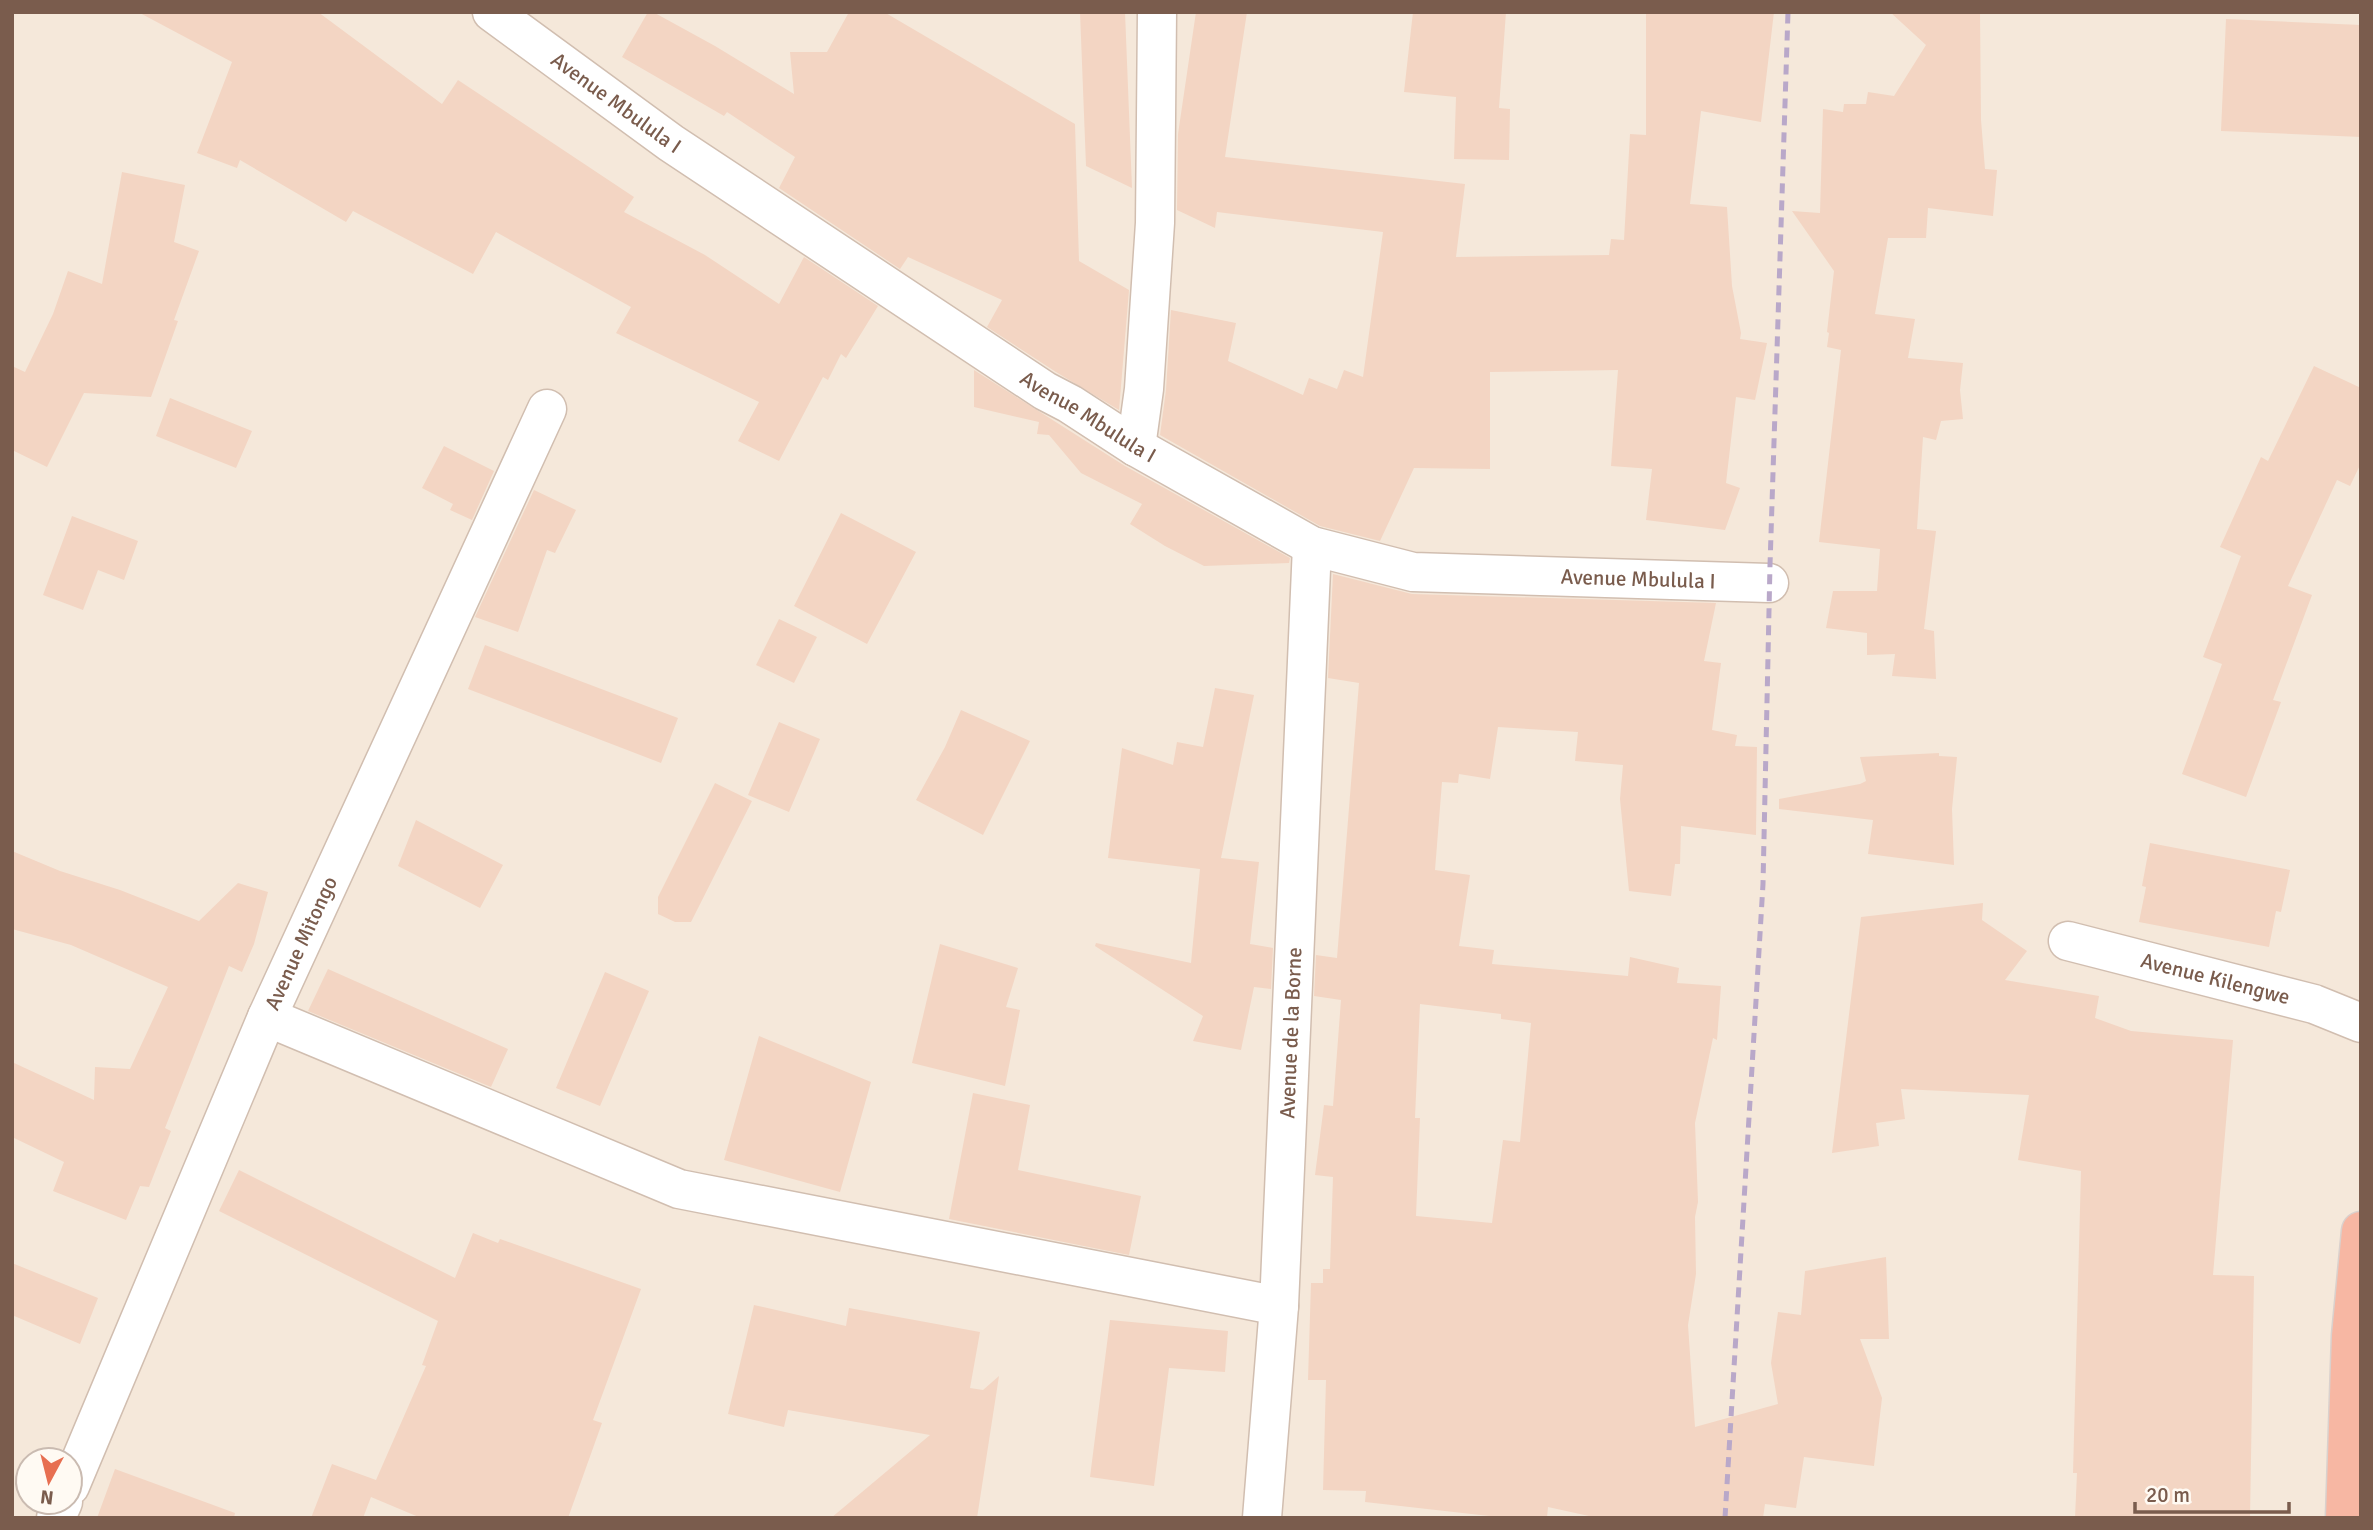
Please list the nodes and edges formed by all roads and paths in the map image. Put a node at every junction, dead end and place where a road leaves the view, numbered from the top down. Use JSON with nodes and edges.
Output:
{"nodes":[{"id":1,"x":492,"y":12,"type":"edge"},
{"id":2,"x":1157,"y":12,"type":"edge"},
{"id":3,"x":547,"y":409,"type":"dead end"},
{"id":4,"x":1136,"y":447,"type":"junction"},
{"id":5,"x":1312,"y":546,"type":"junction"},
{"id":6,"x":1769,"y":583,"type":"dead end"},
{"id":7,"x":2068,"y":941,"type":"dead end"},
{"id":8,"x":267,"y":1017,"type":"junction"},
{"id":9,"x":2361,"y":1023,"type":"edge"},
{"id":10,"x":2361,"y":1231,"type":"edge"},
{"id":11,"x":1279,"y":1306,"type":"junction"},
{"id":12,"x":84,"y":1453,"type":"edge"},
{"id":13,"x":1262,"y":1518,"type":"edge"},
{"id":14,"x":2345,"y":1518,"type":"edge"}],
"edges":[{"from":1,"to":4,"type":"street","name":"Avenue Mbulula I"},
{"from":2,"to":4,"type":"street"},
{"from":3,"to":8,"type":"street","name":"Avenue Mitongo"},
{"from":4,"to":5,"type":"street","name":"Avenue Mbulula I"},
{"from":5,"to":6,"type":"street","name":"Avenue Mbulula I"},
{"from":5,"to":11,"type":"street","name":"Avenue de la Borne"},
{"from":7,"to":9,"type":"street","name":"Avenue Kilengwe"},
{"from":8,"to":11,"type":"street"},
{"from":8,"to":12,"type":"street","name":"Avenue Mitongo"},
{"from":10,"to":14,"type":"highway"},
{"from":11,"to":13,"type":"street","name":"Avenue de la Borne"}]}
